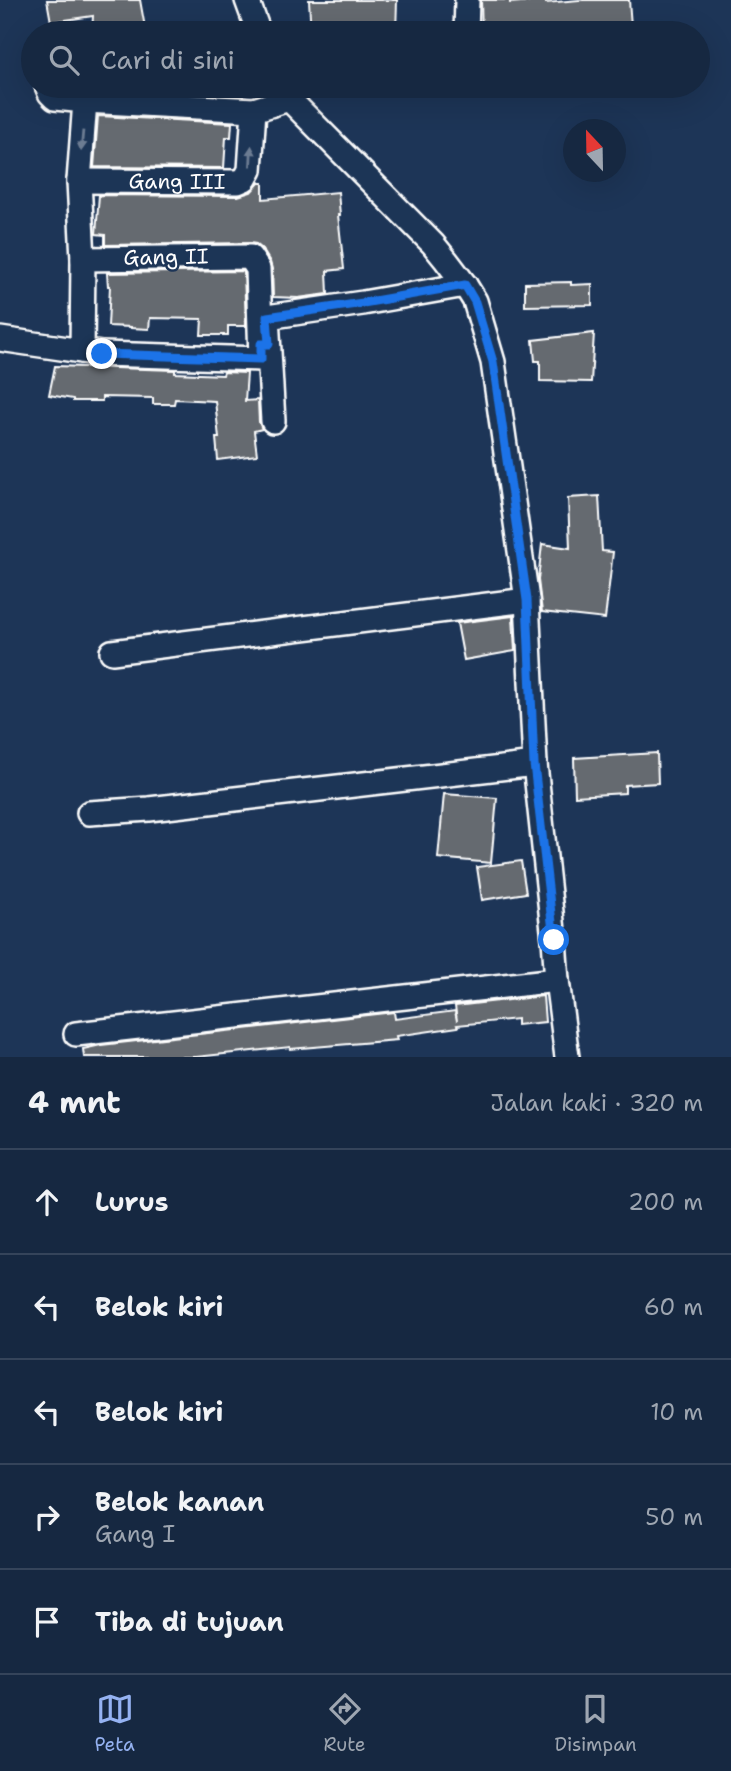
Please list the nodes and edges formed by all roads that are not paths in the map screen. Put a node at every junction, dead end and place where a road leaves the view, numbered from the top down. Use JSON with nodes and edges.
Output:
{"nodes":[{"id":1,"x":247,"y":0,"type":"edge"},
{"id":2,"x":467,"y":0,"type":"edge"},
{"id":3,"x":255,"y":21,"type":"edge"},
{"id":4,"x":466,"y":21,"type":"edge"},
{"id":5,"x":55,"y":98,"type":"edge"},
{"id":6,"x":275,"y":98,"type":"edge"},
{"id":7,"x":291,"y":98,"type":"edge"},
{"id":8,"x":85,"y":101,"type":"junction"},
{"id":9,"x":254,"y":110,"type":"junction"},
{"id":10,"x":79,"y":181,"type":"junction"},
{"id":11,"x":83,"y":258,"type":"junction"},
{"id":12,"x":465,"y":285,"type":"junction"},
{"id":13,"x":0,"y":340,"type":"edge"},
{"id":14,"x":264,"y":349,"type":"junction"},
{"id":15,"x":82,"y":351,"type":"junction"},
{"id":16,"x":273,"y":421,"type":"dead end"},
{"id":17,"x":527,"y":600,"type":"junction"},
{"id":18,"x":112,"y":652,"type":"dead end"},
{"id":19,"x":534,"y":764,"type":"junction"},
{"id":20,"x":89,"y":813,"type":"dead end"},
{"id":21,"x":556,"y":980,"type":"junction"},
{"id":22,"x":76,"y":1034,"type":"dead end"},
{"id":23,"x":567,"y":1057,"type":"edge"}],
"edges":[{"from":1,"to":3,"type":"street"},
{"from":2,"to":4,"type":"street"},
{"from":5,"to":8,"type":"street"},
{"from":6,"to":9,"type":"street"},
{"from":7,"to":12,"type":"street"},
{"from":8,"to":9,"type":"street"},
{"from":8,"to":10,"type":"street","one_way":true},
{"from":10,"to":9,"type":"street","name":"Gang III","one_way":true},
{"from":10,"to":11,"type":"street"},
{"from":11,"to":14,"type":"street","name":"Gang II"},
{"from":11,"to":15,"type":"street"},
{"from":12,"to":14,"type":"street"},
{"from":12,"to":17,"type":"street"},
{"from":13,"to":15,"type":"street"},
{"from":14,"to":15,"type":"street"},
{"from":14,"to":16,"type":"street"},
{"from":17,"to":18,"type":"street"},
{"from":17,"to":19,"type":"street"},
{"from":19,"to":20,"type":"street"},
{"from":19,"to":21,"type":"street"},
{"from":21,"to":22,"type":"street"},
{"from":21,"to":23,"type":"street"}]}
